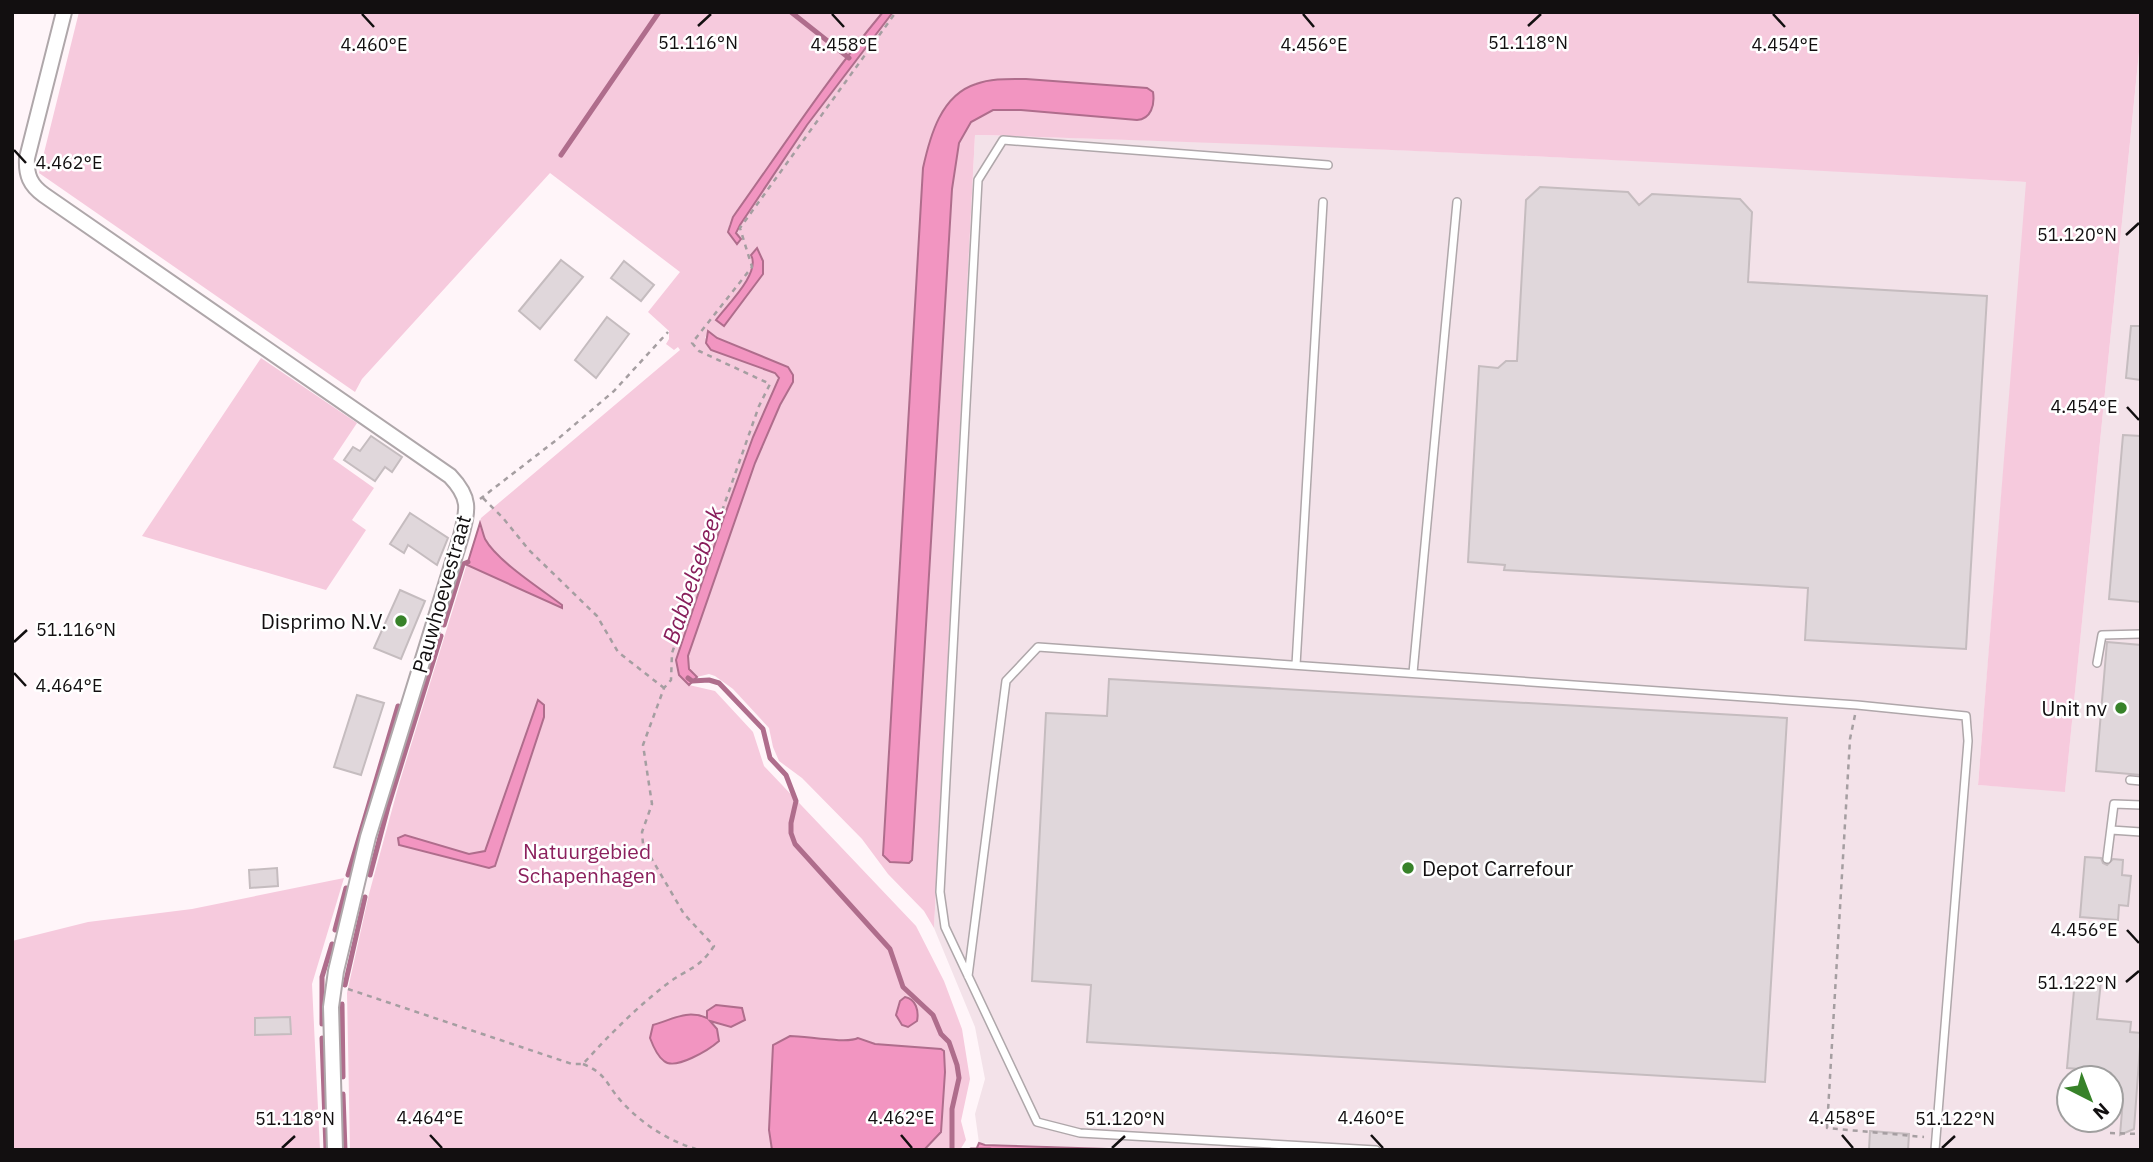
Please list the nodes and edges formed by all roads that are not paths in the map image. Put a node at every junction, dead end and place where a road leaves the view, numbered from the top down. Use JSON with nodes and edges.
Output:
{"nodes":[{"id":1,"x":64,"y":12,"type":"edge"},
{"id":2,"x":1328,"y":164,"type":"dead end"},
{"id":3,"x":19,"y":168,"type":"edge"},
{"id":4,"x":1323,"y":202,"type":"dead end"},
{"id":5,"x":1457,"y":202,"type":"dead end"},
{"id":6,"x":2141,"y":634,"type":"edge"},
{"id":7,"x":2097,"y":663,"type":"dead end"},
{"id":8,"x":1296,"y":665,"type":"junction"},
{"id":9,"x":1413,"y":673,"type":"junction"},
{"id":10,"x":2130,"y":780,"type":"dead end"},
{"id":11,"x":2141,"y":781,"type":"edge"},
{"id":12,"x":2141,"y":805,"type":"edge"},
{"id":13,"x":2111,"y":830,"type":"junction"},
{"id":14,"x":2141,"y":832,"type":"edge"},
{"id":15,"x":2107,"y":859,"type":"dead end"},
{"id":16,"x":968,"y":976,"type":"junction"},
{"id":17,"x":335,"y":1150,"type":"edge"},
{"id":18,"x":1376,"y":1150,"type":"edge"},
{"id":19,"x":1935,"y":1150,"type":"edge"}],
"edges":[{"from":1,"to":3,"type":"street"},
{"from":2,"to":16,"type":"lane"},
{"from":3,"to":17,"type":"street","name":"Pauwhoevestraat"},
{"from":4,"to":8,"type":"lane"},
{"from":5,"to":9,"type":"lane"},
{"from":6,"to":7,"type":"lane"},
{"from":8,"to":9,"type":"lane"},
{"from":8,"to":16,"type":"lane"},
{"from":9,"to":19,"type":"lane"},
{"from":10,"to":11,"type":"lane"},
{"from":12,"to":13,"type":"lane"},
{"from":13,"to":14,"type":"lane"},
{"from":13,"to":15,"type":"lane"},
{"from":16,"to":18,"type":"lane"}]}
